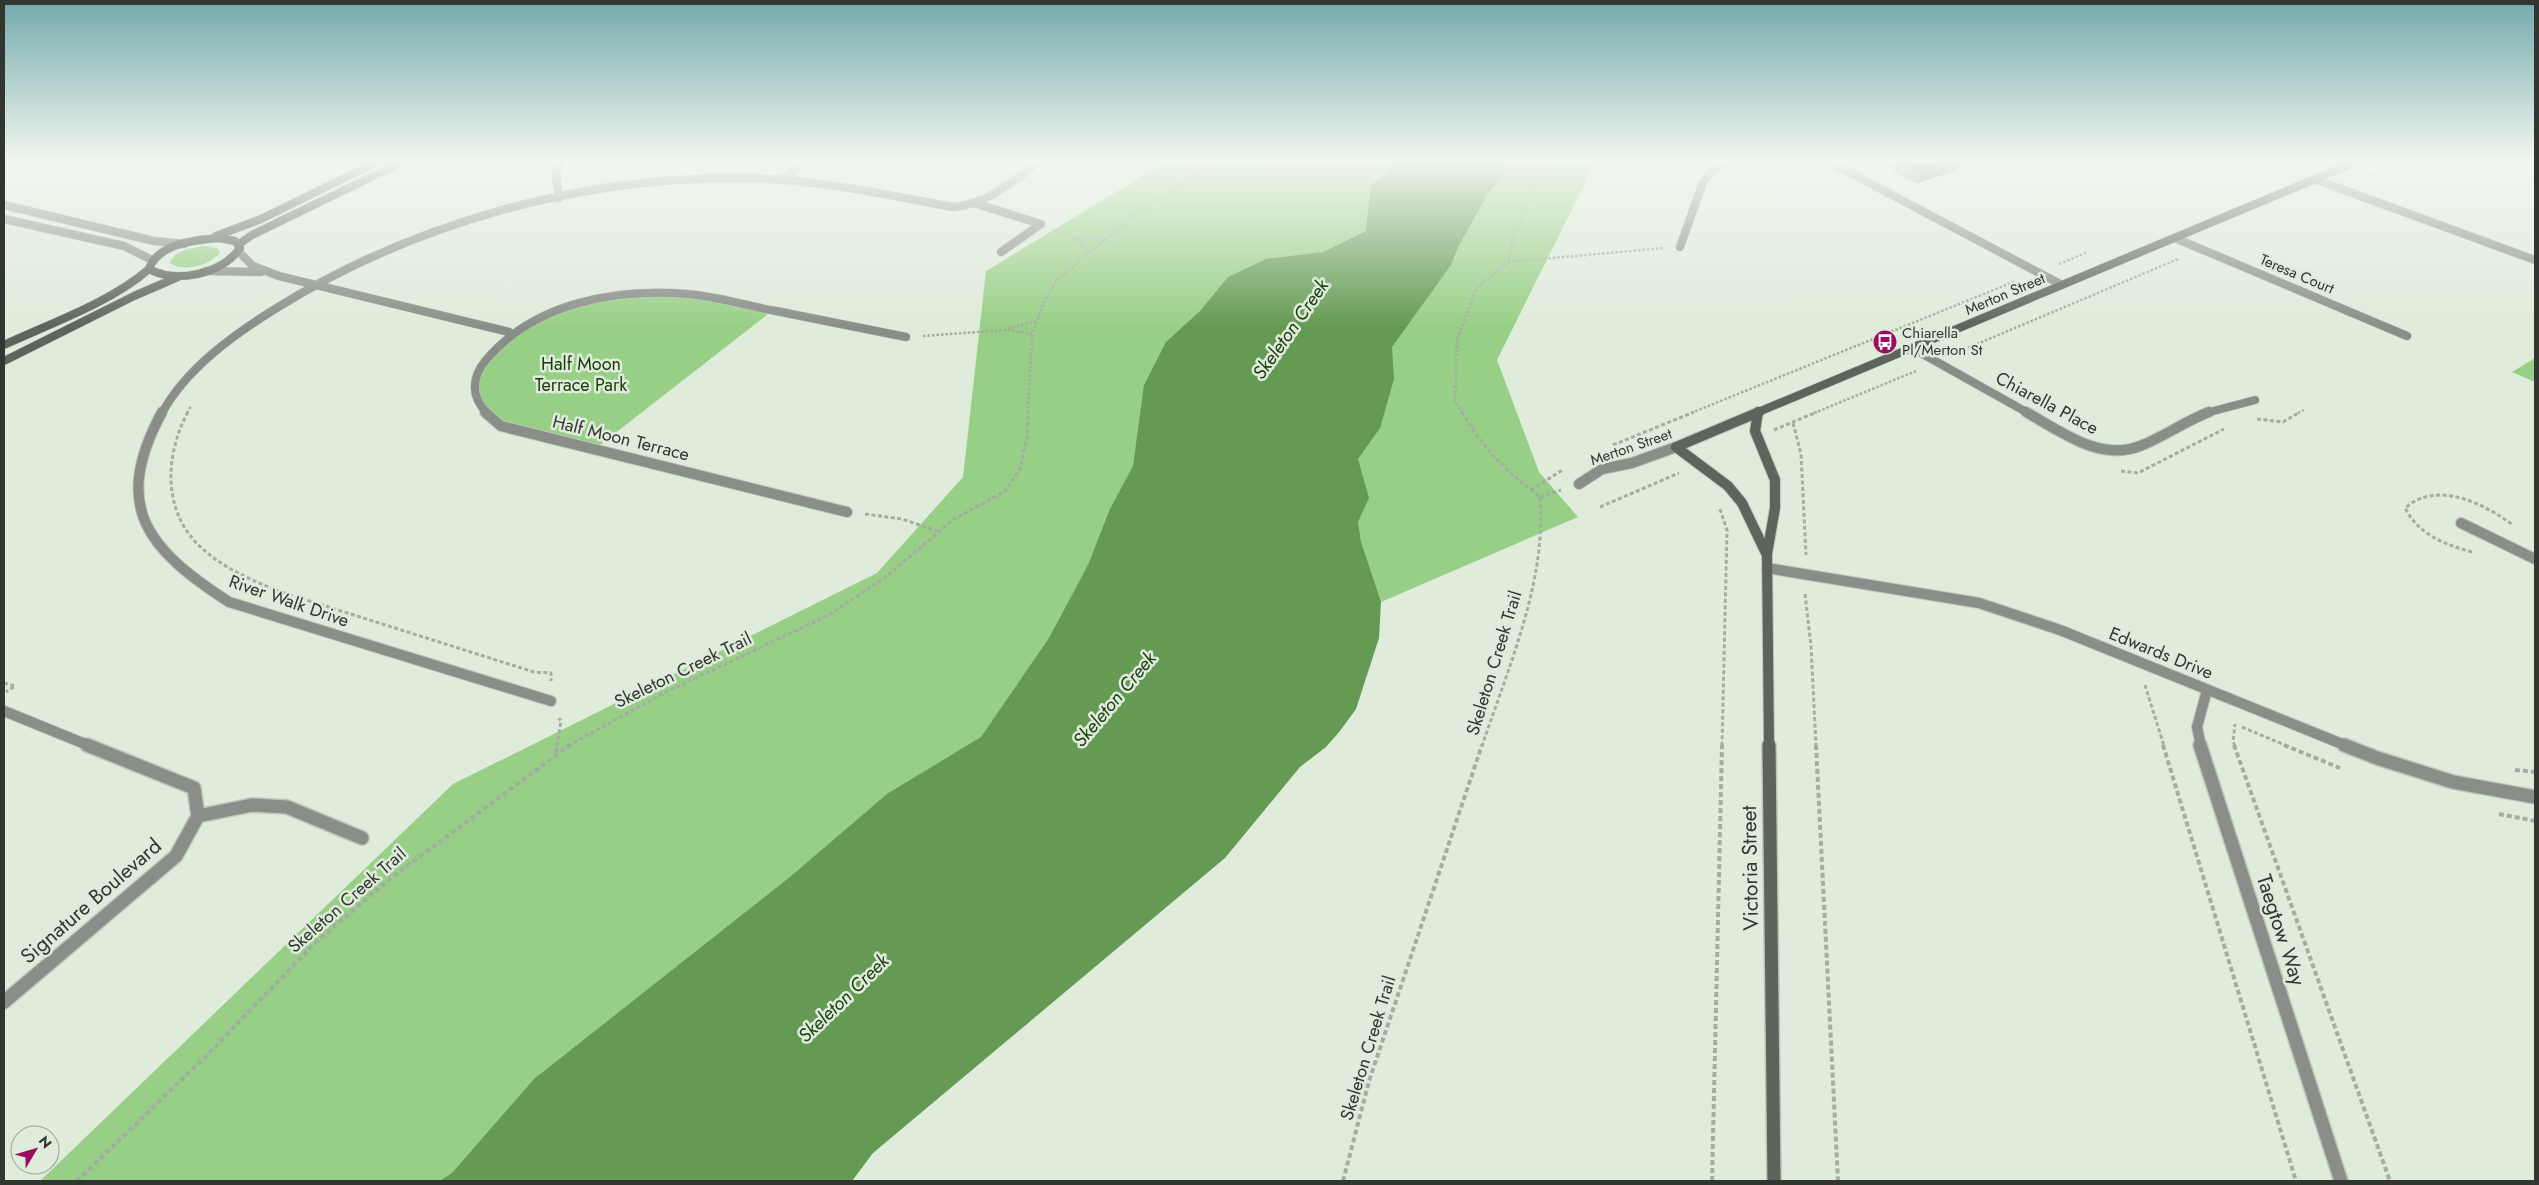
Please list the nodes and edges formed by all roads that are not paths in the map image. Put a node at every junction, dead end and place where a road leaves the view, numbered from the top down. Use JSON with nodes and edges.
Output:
{"nodes":[{"id":1,"x":51,"y":216,"type":"edge"},
{"id":2,"x":266,"y":216,"type":"edge"},
{"id":3,"x":290,"y":216,"type":"edge"},
{"id":4,"x":486,"y":216,"type":"edge"},
{"id":5,"x":1016,"y":216,"type":"edge"},
{"id":6,"x":1691,"y":216,"type":"edge"},
{"id":7,"x":1930,"y":216,"type":"edge"},
{"id":8,"x":2227,"y":216,"type":"edge"},
{"id":9,"x":2414,"y":216,"type":"edge"},
{"id":10,"x":4,"y":219,"type":"edge"},
{"id":11,"x":2175,"y":238,"type":"junction"},
{"id":12,"x":208,"y":239,"type":"junction"},
{"id":13,"x":184,"y":244,"type":"junction"},
{"id":14,"x":1680,"y":247,"type":"road end"},
{"id":15,"x":239,"y":248,"type":"junction"},
{"id":16,"x":1001,"y":252,"type":"dead end"},
{"id":17,"x":152,"y":260,"type":"junction"},
{"id":18,"x":2535,"y":260,"type":"edge"},
{"id":19,"x":150,"y":269,"type":"junction"},
{"id":20,"x":202,"y":272,"type":"junction"},
{"id":21,"x":267,"y":273,"type":"junction"},
{"id":22,"x":181,"y":276,"type":"junction"},
{"id":23,"x":315,"y":285,"type":"junction"},
{"id":24,"x":2062,"y":285,"type":"junction"},
{"id":25,"x":509,"y":332,"type":"junction"},
{"id":26,"x":2407,"y":336,"type":"dead end"},
{"id":27,"x":906,"y":337,"type":"road end"},
{"id":28,"x":4,"y":345,"type":"edge"},
{"id":29,"x":1912,"y":348,"type":"junction"},
{"id":30,"x":4,"y":361,"type":"edge"},
{"id":31,"x":2255,"y":400,"type":"dead end"},
{"id":32,"x":1758,"y":412,"type":"junction"},
{"id":33,"x":1676,"y":447,"type":"junction"},
{"id":34,"x":1579,"y":484,"type":"dead end"},
{"id":35,"x":847,"y":512,"type":"road end"},
{"id":36,"x":2461,"y":523,"type":"dead end"},
{"id":37,"x":1767,"y":554,"type":"junction"},
{"id":38,"x":2535,"y":559,"type":"edge"},
{"id":39,"x":1767,"y":568,"type":"junction"},
{"id":40,"x":2207,"y":690,"type":"junction"},
{"id":41,"x":551,"y":701,"type":"road end"},
{"id":42,"x":4,"y":711,"type":"edge"},
{"id":43,"x":2535,"y":797,"type":"edge"},
{"id":44,"x":198,"y":816,"type":"junction"},
{"id":45,"x":362,"y":838,"type":"dead end"},
{"id":46,"x":4,"y":1002,"type":"edge"},
{"id":47,"x":1774,"y":1181,"type":"edge"},
{"id":48,"x":2341,"y":1181,"type":"edge"}],
"edges":[{"from":1,"to":13,"type":"street"},
{"from":2,"to":12,"type":"street"},
{"from":3,"to":15,"type":"street"},
{"from":4,"to":23,"type":"street","name":"River Walk Drive"},
{"from":5,"to":16,"type":"street"},
{"from":6,"to":14,"type":"street"},
{"from":7,"to":24,"type":"street"},
{"from":8,"to":11,"type":"street","name":"Merton Street"},
{"from":9,"to":18,"type":"street"},
{"from":10,"to":17,"type":"street"},
{"from":11,"to":24,"type":"street","name":"Merton Street"},
{"from":11,"to":26,"type":"street","name":"Teresa Court"},
{"from":12,"to":13,"type":"street"},
{"from":12,"to":15,"type":"street"},
{"from":13,"to":17,"type":"street"},
{"from":15,"to":20,"type":"street"},
{"from":15,"to":21,"type":"street"},
{"from":17,"to":19,"type":"street"},
{"from":19,"to":22,"type":"street"},
{"from":19,"to":28,"type":"street"},
{"from":20,"to":21,"type":"street"},
{"from":20,"to":22,"type":"street"},
{"from":21,"to":23,"type":"street"},
{"from":22,"to":30,"type":"street"},
{"from":23,"to":25,"type":"street"},
{"from":23,"to":41,"type":"street","name":"River Walk Drive"},
{"from":24,"to":29,"type":"street","name":"Merton Street"},
{"from":25,"to":27,"type":"street","name":"Half Moon Terrace"},
{"from":25,"to":35,"type":"street","name":"Half Moon Terrace"},
{"from":29,"to":31,"type":"street","name":"Chiarella Place"},
{"from":29,"to":32,"type":"street","name":"Merton Street"},
{"from":32,"to":33,"type":"street","name":"Merton Street"},
{"from":32,"to":37,"type":"street","name":"Victoria Street"},
{"from":33,"to":34,"type":"street","name":"Merton Street"},
{"from":33,"to":37,"type":"street","name":"Victoria Street"},
{"from":36,"to":38,"type":"street"},
{"from":37,"to":39,"type":"street","name":"Victoria Street"},
{"from":39,"to":40,"type":"street","name":"Edwards Drive"},
{"from":39,"to":47,"type":"street","name":"Victoria Street"},
{"from":40,"to":43,"type":"street","name":"Edwards Drive"},
{"from":40,"to":48,"type":"street","name":"Taegtow Way"},
{"from":42,"to":44,"type":"street"},
{"from":44,"to":45,"type":"street"},
{"from":44,"to":46,"type":"street","name":"Signature Boulevard"}]}
